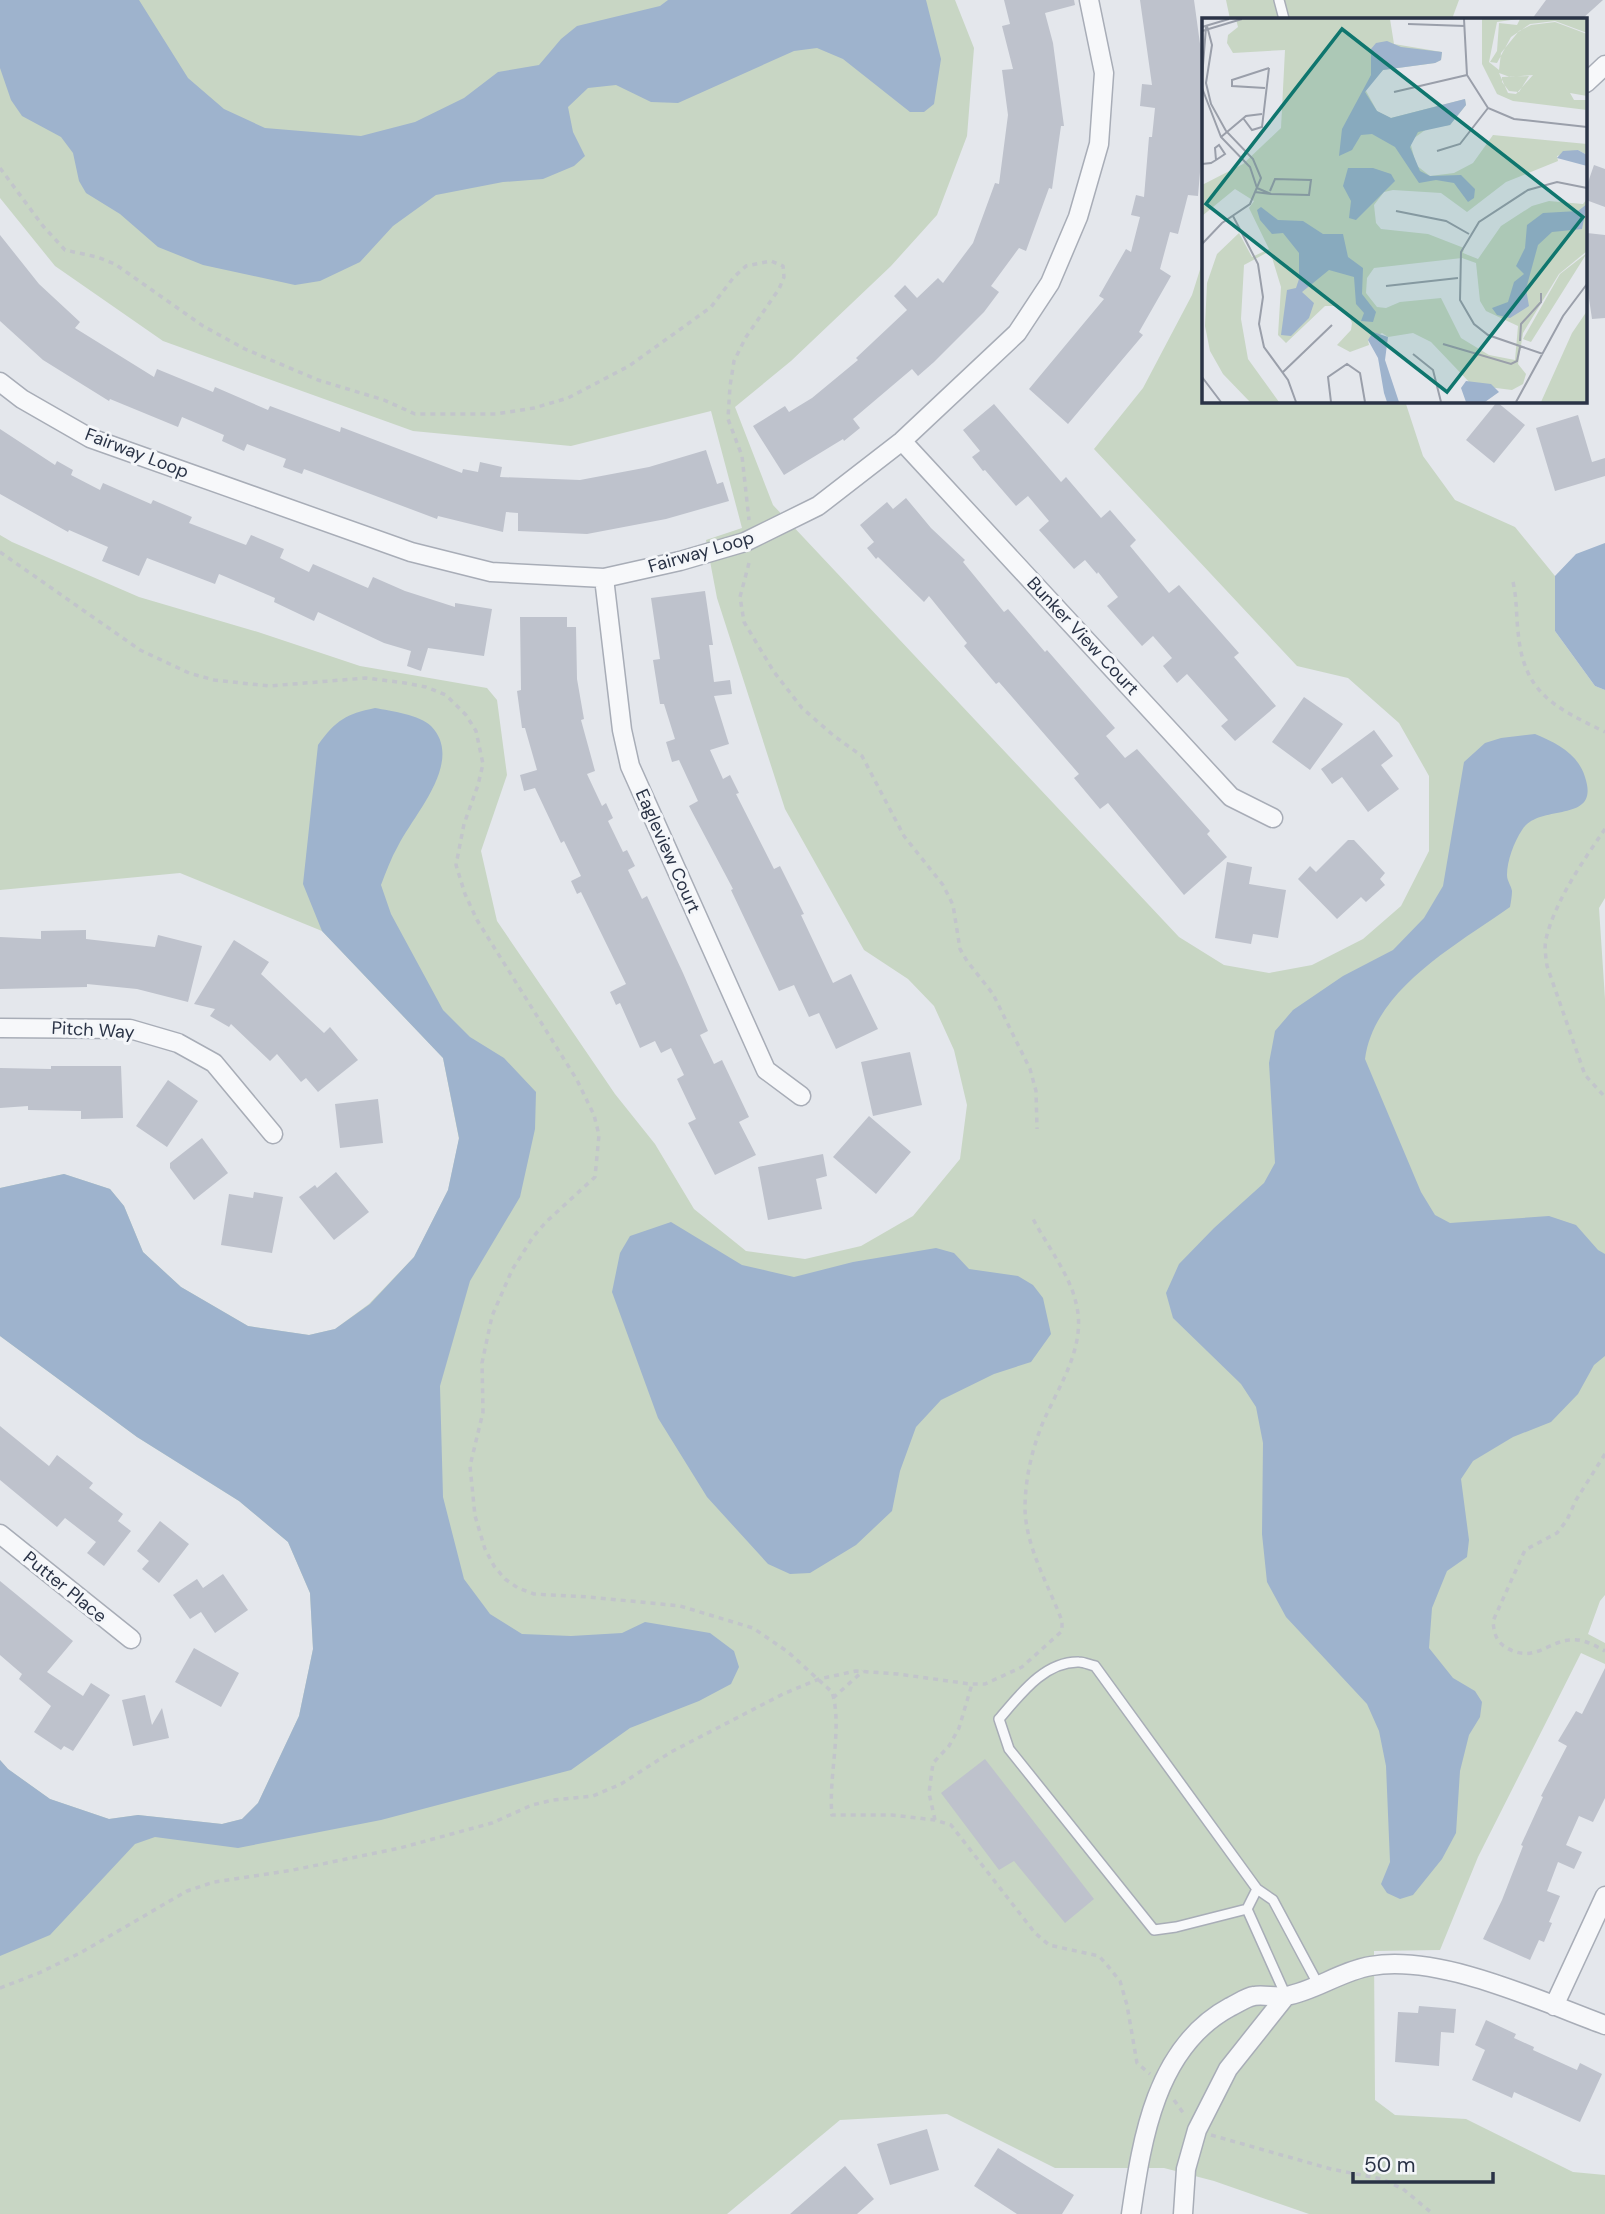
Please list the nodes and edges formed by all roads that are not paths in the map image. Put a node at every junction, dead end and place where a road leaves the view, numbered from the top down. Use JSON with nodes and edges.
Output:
{"nodes":[{"id":1,"x":1089,"y":0,"type":"edge"},
{"id":2,"x":1279,"y":0,"type":"edge"},
{"id":3,"x":1284,"y":18,"type":"edge"},
{"id":4,"x":1605,"y":65,"type":"edge"},
{"id":5,"x":1588,"y":81,"type":"edge"},
{"id":6,"x":0,"y":382,"type":"edge"},
{"id":7,"x":902,"y":441,"type":"junction"},
{"id":8,"x":604,"y":578,"type":"junction"},
{"id":9,"x":1273,"y":818,"type":"dead end"},
{"id":10,"x":0,"y":1028,"type":"edge"},
{"id":11,"x":801,"y":1096,"type":"dead end"},
{"id":12,"x":273,"y":1134,"type":"dead end"},
{"id":13,"x":0,"y":1534,"type":"edge"},
{"id":14,"x":131,"y":1639,"type":"dead end"},
{"id":15,"x":1257,"y":1889,"type":"junction"},
{"id":16,"x":1605,"y":1896,"type":"edge"},
{"id":17,"x":1247,"y":1909,"type":"junction"},
{"id":18,"x":1318,"y":1984,"type":"junction"},
{"id":19,"x":1286,"y":1996,"type":"junction"},
{"id":20,"x":1555,"y":2006,"type":"junction"},
{"id":21,"x":1605,"y":2025,"type":"edge"},
{"id":22,"x":1131,"y":2214,"type":"edge"},
{"id":23,"x":1183,"y":2214,"type":"edge"}],
"edges":[{"from":1,"to":7,"type":"street","name":"Fairway Loop"},
{"from":2,"to":3,"type":"lane"},
{"from":4,"to":5,"type":"street"},
{"from":6,"to":8,"type":"street","name":"Fairway Loop"},
{"from":7,"to":8,"type":"street","name":"Fairway Loop"},
{"from":7,"to":9,"type":"street","name":"Bunker View Court"},
{"from":8,"to":11,"type":"street","name":"Eagleview Court"},
{"from":10,"to":12,"type":"street","name":"Pitch Way"},
{"from":13,"to":14,"type":"street","name":"Putter Place"},
{"from":15,"to":17,"type":"lane"},
{"from":15,"to":17,"type":"lane"},
{"from":15,"to":18,"type":"lane"},
{"from":16,"to":20,"type":"street"},
{"from":17,"to":19,"type":"lane"},
{"from":18,"to":19,"type":"street"},
{"from":18,"to":20,"type":"street"},
{"from":19,"to":22,"type":"street"},
{"from":19,"to":23,"type":"street"},
{"from":20,"to":21,"type":"street"}]}
